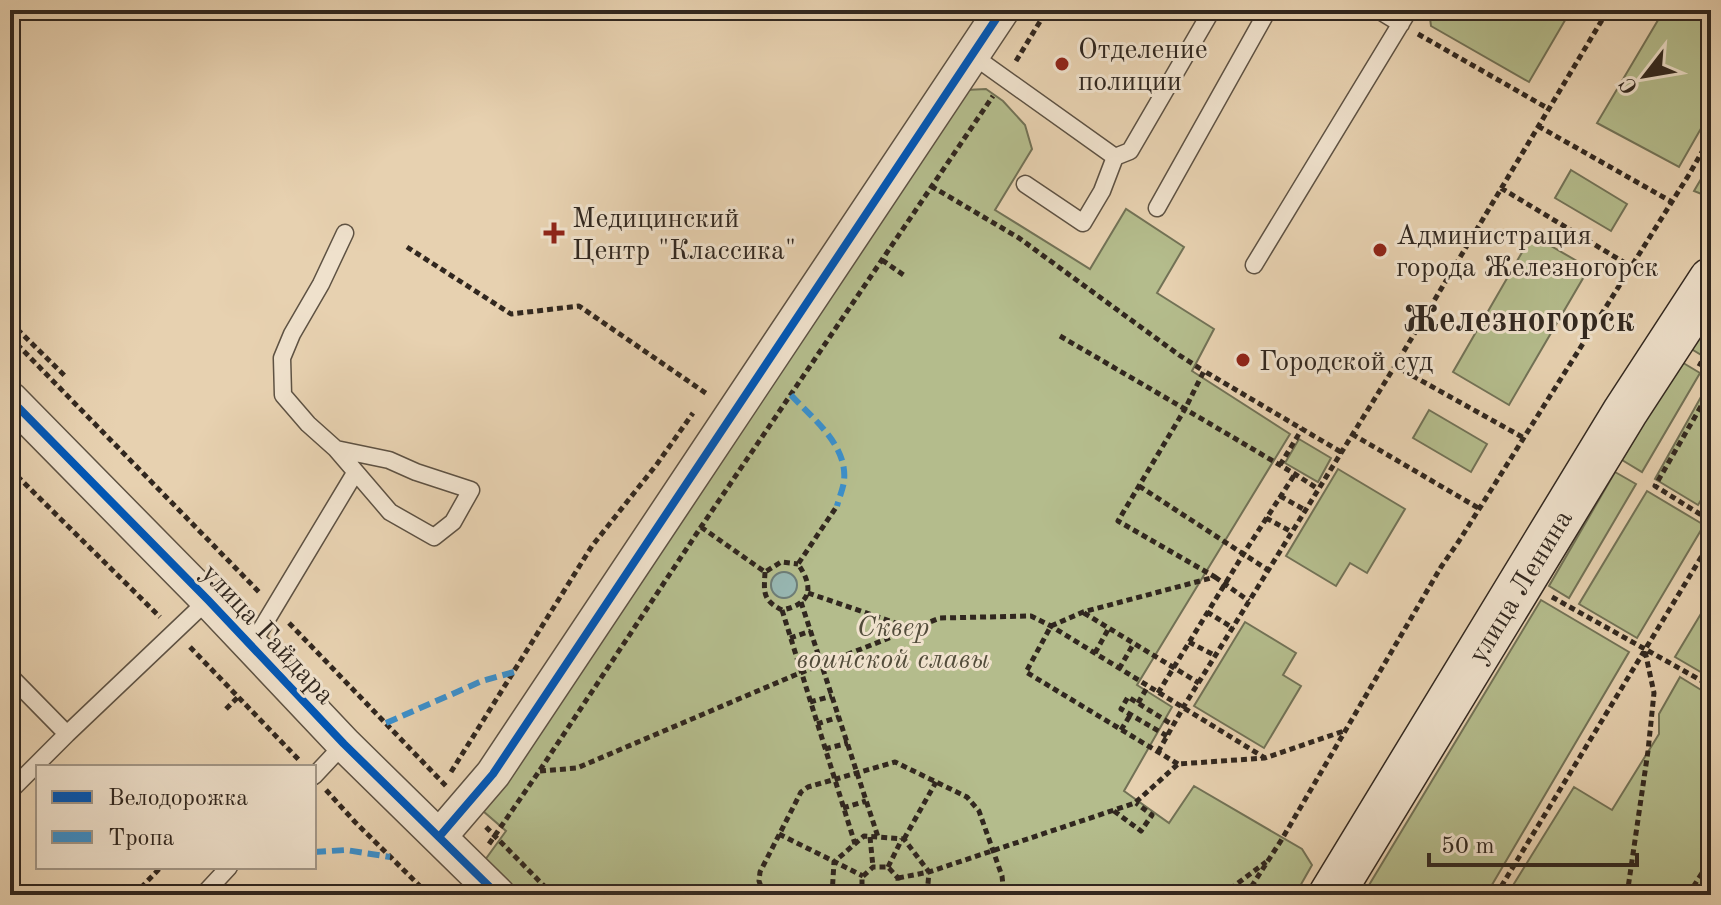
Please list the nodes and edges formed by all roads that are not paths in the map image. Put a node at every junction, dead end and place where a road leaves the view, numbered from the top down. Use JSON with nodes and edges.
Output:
{"nodes":[{"id":1,"x":1002,"y":10,"type":"edge"},
{"id":2,"x":1212,"y":10,"type":"edge"},
{"id":3,"x":1268,"y":10,"type":"edge"},
{"id":4,"x":1378,"y":10,"type":"edge"},
{"id":5,"x":1405,"y":17,"type":"edge"},
{"id":6,"x":972,"y":55,"type":"junction"},
{"id":7,"x":1115,"y":157,"type":"junction"},
{"id":8,"x":1025,"y":184,"type":"dead end"},
{"id":9,"x":1157,"y":208,"type":"dead end"},
{"id":10,"x":345,"y":233,"type":"dead end"},
{"id":11,"x":1254,"y":265,"type":"dead end"},
{"id":12,"x":1711,"y":280,"type":"edge"},
{"id":13,"x":10,"y":399,"type":"edge"},
{"id":14,"x":336,"y":449,"type":"junction"},
{"id":15,"x":355,"y":473,"type":"junction"},
{"id":16,"x":208,"y":600,"type":"junction"},
{"id":17,"x":251,"y":646,"type":"junction"},
{"id":18,"x":10,"y":676,"type":"edge"},
{"id":19,"x":67,"y":734,"type":"junction"},
{"id":20,"x":344,"y":744,"type":"junction"},
{"id":21,"x":316,"y":774,"type":"edge"},
{"id":22,"x":10,"y":791,"type":"edge"},
{"id":23,"x":439,"y":837,"type":"junction"},
{"id":24,"x":227,"y":869,"type":"edge"},
{"id":25,"x":203,"y":895,"type":"edge"},
{"id":26,"x":498,"y":895,"type":"edge"},
{"id":27,"x":1331,"y":895,"type":"edge"}],
"edges":[{"from":1,"to":6,"type":"street"},
{"from":2,"to":7,"type":"lane"},
{"from":3,"to":9,"type":"lane"},
{"from":4,"to":5,"type":"lane"},
{"from":5,"to":11,"type":"lane"},
{"from":6,"to":7,"type":"lane"},
{"from":6,"to":23,"type":"street"},
{"from":7,"to":8,"type":"lane"},
{"from":10,"to":14,"type":"lane"},
{"from":12,"to":27,"type":"main road","name":"улица Ленина"},
{"from":13,"to":16,"type":"street","name":"улица Гайдара"},
{"from":14,"to":15,"type":"lane"},
{"from":14,"to":15,"type":"lane"},
{"from":15,"to":17,"type":"lane"},
{"from":16,"to":17,"type":"street","name":"улица Гайдара"},
{"from":16,"to":19,"type":"lane"},
{"from":17,"to":20,"type":"street","name":"улица Гайдара"},
{"from":18,"to":19,"type":"lane"},
{"from":19,"to":22,"type":"lane"},
{"from":20,"to":21,"type":"lane"},
{"from":20,"to":23,"type":"street","name":"улица Гайдара"},
{"from":23,"to":26,"type":"street","name":"улица Гайдара"},
{"from":24,"to":25,"type":"lane"}]}
